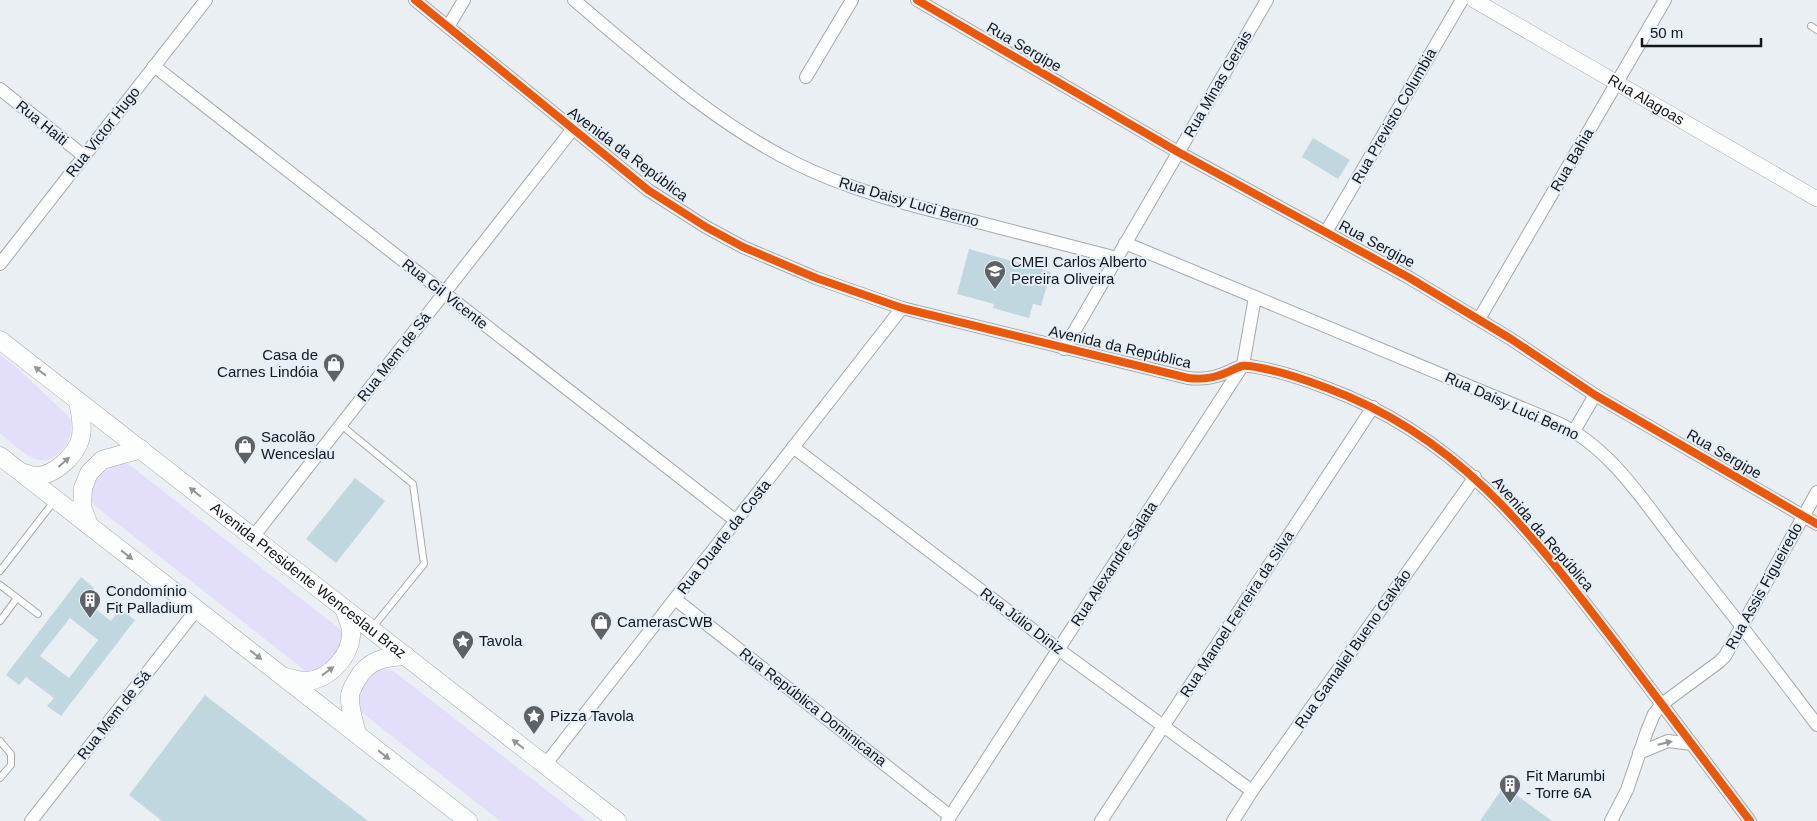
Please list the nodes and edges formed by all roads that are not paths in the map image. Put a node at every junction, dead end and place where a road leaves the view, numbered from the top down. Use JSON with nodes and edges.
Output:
{"nodes":[{"id":1,"x":206,"y":0,"type":"edge"},
{"id":2,"x":415,"y":0,"type":"edge"},
{"id":3,"x":464,"y":0,"type":"edge"},
{"id":4,"x":574,"y":0,"type":"edge"},
{"id":5,"x":852,"y":0,"type":"edge"},
{"id":6,"x":917,"y":0,"type":"edge"},
{"id":7,"x":1267,"y":0,"type":"edge"},
{"id":8,"x":1462,"y":0,"type":"edge"},
{"id":9,"x":1474,"y":0,"type":"edge"},
{"id":10,"x":1665,"y":0,"type":"edge"},
{"id":11,"x":448,"y":27,"type":"junction"},
{"id":12,"x":154,"y":66,"type":"junction"},
{"id":13,"x":806,"y":77,"type":"dead end"},
{"id":14,"x":1617,"y":83,"type":"junction"},
{"id":15,"x":0,"y":89,"type":"edge"},
{"id":16,"x":572,"y":130,"type":"junction"},
{"id":17,"x":1178,"y":152,"type":"junction"},
{"id":18,"x":84,"y":156,"type":"junction"},
{"id":19,"x":1817,"y":199,"type":"edge"},
{"id":20,"x":1326,"y":232,"type":"junction"},
{"id":21,"x":1125,"y":244,"type":"junction"},
{"id":22,"x":1117,"y":258,"type":"junction"},
{"id":23,"x":0,"y":264,"type":"edge"},
{"id":24,"x":444,"y":293,"type":"junction"},
{"id":25,"x":1255,"y":297,"type":"junction"},
{"id":26,"x":902,"y":308,"type":"junction"},
{"id":27,"x":1479,"y":319,"type":"junction"},
{"id":28,"x":0,"y":340,"type":"edge"},
{"id":29,"x":1064,"y":349,"type":"junction"},
{"id":30,"x":1243,"y":365,"type":"junction"},
{"id":31,"x":1595,"y":395,"type":"junction"},
{"id":32,"x":78,"y":401,"type":"junction"},
{"id":33,"x":1373,"y":407,"type":"junction"},
{"id":34,"x":341,"y":425,"type":"junction"},
{"id":35,"x":1574,"y":431,"type":"junction"},
{"id":36,"x":793,"y":448,"type":"junction"},
{"id":37,"x":140,"y":449,"type":"junction"},
{"id":38,"x":0,"y":456,"type":"edge"},
{"id":39,"x":20,"y":472,"type":"junction"},
{"id":40,"x":1474,"y":477,"type":"junction"},
{"id":41,"x":1817,"y":492,"type":"edge"},
{"id":42,"x":56,"y":499,"type":"junction"},
{"id":43,"x":1803,"y":516,"type":"junction"},
{"id":44,"x":736,"y":521,"type":"junction"},
{"id":45,"x":1817,"y":524,"type":"edge"},
{"id":46,"x":89,"y":525,"type":"junction"},
{"id":47,"x":253,"y":537,"type":"junction"},
{"id":48,"x":0,"y":571,"type":"edge"},
{"id":49,"x":0,"y":585,"type":"edge"},
{"id":50,"x":17,"y":598,"type":"junction"},
{"id":51,"x":675,"y":598,"type":"junction"},
{"id":52,"x":344,"y":608,"type":"junction"},
{"id":53,"x":196,"y":609,"type":"junction"},
{"id":54,"x":38,"y":614,"type":"dead end"},
{"id":55,"x":0,"y":621,"type":"edge"},
{"id":56,"x":1742,"y":626,"type":"junction"},
{"id":57,"x":371,"y":629,"type":"junction"},
{"id":58,"x":1058,"y":649,"type":"junction"},
{"id":59,"x":406,"y":656,"type":"junction"},
{"id":60,"x":282,"y":676,"type":"junction"},
{"id":61,"x":1662,"y":704,"type":"junction"},
{"id":62,"x":1817,"y":725,"type":"edge"},
{"id":63,"x":1163,"y":726,"type":"junction"},
{"id":64,"x":357,"y":734,"type":"junction"},
{"id":65,"x":0,"y":742,"type":"edge"},
{"id":66,"x":1692,"y":744,"type":"junction"},
{"id":67,"x":1639,"y":753,"type":"junction"},
{"id":68,"x":546,"y":765,"type":"junction"},
{"id":69,"x":0,"y":778,"type":"edge"},
{"id":70,"x":1252,"y":791,"type":"junction"},
{"id":71,"x":584,"y":795,"type":"junction"},
{"id":72,"x":948,"y":819,"type":"edge"},
{"id":73,"x":31,"y":821,"type":"edge"},
{"id":74,"x":468,"y":821,"type":"edge"},
{"id":75,"x":604,"y":821,"type":"edge"},
{"id":76,"x":617,"y":821,"type":"edge"},
{"id":77,"x":1101,"y":821,"type":"edge"},
{"id":78,"x":1233,"y":821,"type":"edge"},
{"id":79,"x":1611,"y":821,"type":"edge"},
{"id":80,"x":1750,"y":821,"type":"edge"}],
"edges":[{"from":1,"to":12,"type":"street","name":"Rua Victor Hugo"},
{"from":2,"to":11,"type":"street","name":"Avenida da República"},
{"from":3,"to":11,"type":"street"},
{"from":4,"to":22,"type":"street","name":"Rua Daisy Luci Berno"},
{"from":5,"to":13,"type":"street"},
{"from":6,"to":17,"type":"street","name":"Rua Sergipe"},
{"from":7,"to":17,"type":"street","name":"Rua Minas Gerais"},
{"from":8,"to":20,"type":"street","name":"Rua Previsto Columbia"},
{"from":9,"to":14,"type":"street","name":"Rua Alagoas"},
{"from":10,"to":14,"type":"street","name":"Rua Bahia"},
{"from":11,"to":16,"type":"street","name":"Avenida da República"},
{"from":12,"to":18,"type":"street","name":"Rua Victor Hugo"},
{"from":12,"to":24,"type":"street","name":"Rua Gil Vicente"},
{"from":14,"to":19,"type":"street","name":"Rua Alagoas"},
{"from":14,"to":27,"type":"street","name":"Rua Bahia"},
{"from":15,"to":18,"type":"street","name":"Rua Haiti"},
{"from":16,"to":24,"type":"street","name":"Rua Mem de Sá"},
{"from":16,"to":26,"type":"street","name":"Avenida da República"},
{"from":17,"to":20,"type":"street","name":"Rua Sergipe"},
{"from":17,"to":21,"type":"street","name":"Rua Minas Gerais"},
{"from":18,"to":23,"type":"street","name":"Rua Victor Hugo"},
{"from":20,"to":27,"type":"street","name":"Rua Sergipe"},
{"from":21,"to":22,"type":"street","name":"Rua Minas Gerais"},
{"from":21,"to":25,"type":"street","name":"Rua Daisy Luci Berno"},
{"from":22,"to":29,"type":"street","name":"Rua Minas Gerais"},
{"from":24,"to":34,"type":"street","name":"Rua Mem de Sá"},
{"from":24,"to":44,"type":"street","name":"Rua Gil Vicente"},
{"from":25,"to":30,"type":"street","name":"Rua Alexandre Salata"},
{"from":25,"to":35,"type":"street","name":"Rua Daisy Luci Berno"},
{"from":26,"to":29,"type":"street","name":"Avenida da República"},
{"from":26,"to":36,"type":"street","name":"Rua Duarte da Costa"},
{"from":27,"to":31,"type":"street","name":"Rua Sergipe"},
{"from":32,"to":28,"type":"main road","name":"Avenida Presidente Wenceslau Braz","one_way":true},
{"from":29,"to":30,"type":"street","name":"Avenida da República"},
{"from":30,"to":33,"type":"street","name":"Avenida da República"},
{"from":30,"to":58,"type":"street","name":"Rua Alexandre Salata"},
{"from":31,"to":35,"type":"street"},
{"from":31,"to":43,"type":"street","name":"Rua Sergipe"},
{"from":32,"to":37,"type":"main road","name":"Avenida Presidente Wenceslau Braz"},
{"from":39,"to":32,"type":"main road","one_way":true},
{"from":33,"to":40,"type":"street","name":"Avenida da República"},
{"from":33,"to":63,"type":"street","name":"Rua Manoel Ferreira da Silva"},
{"from":34,"to":47,"type":"street","name":"Rua Mem de Sá"},
{"from":34,"to":57,"type":"lane"},
{"from":35,"to":56,"type":"street","name":"Rua Daisy Luci Berno"},
{"from":36,"to":44,"type":"street","name":"Rua Duarte da Costa"},
{"from":36,"to":58,"type":"street","name":"Rua Júlio Diniz"},
{"from":37,"to":46,"type":"main road"},
{"from":47,"to":37,"type":"main road","name":"Avenida Presidente Wenceslau Braz","one_way":true},
{"from":38,"to":39,"type":"main road"},
{"from":39,"to":42,"type":"main road"},
{"from":40,"to":61,"type":"street","name":"Avenida da República"},
{"from":40,"to":70,"type":"street","name":"Rua Gamaliel Bueno Galvão"},
{"from":41,"to":43,"type":"street","name":"Rua Assis Figueiredo"},
{"from":42,"to":46,"type":"main road"},
{"from":42,"to":48,"type":"lane"},
{"from":43,"to":45,"type":"street","name":"Rua Sergipe"},
{"from":43,"to":56,"type":"street","name":"Rua Assis Figueiredo"},
{"from":44,"to":51,"type":"street","name":"Rua Duarte da Costa"},
{"from":46,"to":53,"type":"main road","one_way":true},
{"from":47,"to":52,"type":"main road","name":"Avenida Presidente Wenceslau Braz"},
{"from":49,"to":50,"type":"lane"},
{"from":50,"to":54,"type":"lane"},
{"from":50,"to":55,"type":"lane"},
{"from":51,"to":68,"type":"street","name":"Rua Duarte da Costa"},
{"from":51,"to":72,"type":"street","name":"Rua República Dominicana"},
{"from":52,"to":57,"type":"main road","name":"Avenida Presidente Wenceslau Braz"},
{"from":60,"to":52,"type":"main road","one_way":true},
{"from":53,"to":60,"type":"main road","one_way":true},
{"from":53,"to":73,"type":"street","name":"Rua Mem de Sá"},
{"from":56,"to":61,"type":"street","name":"Rua Assis Figueiredo"},
{"from":56,"to":62,"type":"street","name":"Rua Daisy Luci Berno"},
{"from":57,"to":59,"type":"main road","name":"Avenida Presidente Wenceslau Braz"},
{"from":58,"to":63,"type":"street","name":"Rua Júlio Diniz"},
{"from":58,"to":72,"type":"street","name":"Rua Alexandre Salata"},
{"from":59,"to":64,"type":"main road"},
{"from":68,"to":59,"type":"main road","name":"Avenida Presidente Wenceslau Braz","one_way":true},
{"from":60,"to":64,"type":"main road"},
{"from":61,"to":66,"type":"street","name":"Avenida da República"},
{"from":61,"to":67,"type":"street","name":"Rua Assis Figueiredo"},
{"from":63,"to":70,"type":"street","name":"Rua Júlio Diniz"},
{"from":63,"to":77,"type":"street","name":"Rua Manoel Ferreira da Silva"},
{"from":64,"to":74,"type":"main road","one_way":true},
{"from":65,"to":69,"type":"lane"},
{"from":67,"to":66,"type":"street","one_way":true},
{"from":66,"to":80,"type":"street","name":"Avenida da República"},
{"from":67,"to":79,"type":"street","name":"Rua Assis Figueiredo"},
{"from":68,"to":71,"type":"main road","name":"Avenida Presidente Wenceslau Braz"},
{"from":70,"to":78,"type":"street","name":"Rua Gamaliel Bueno Galvão"},
{"from":71,"to":75,"type":"lane"},
{"from":71,"to":76,"type":"main road","name":"Avenida Presidente Wenceslau Braz"}]}
